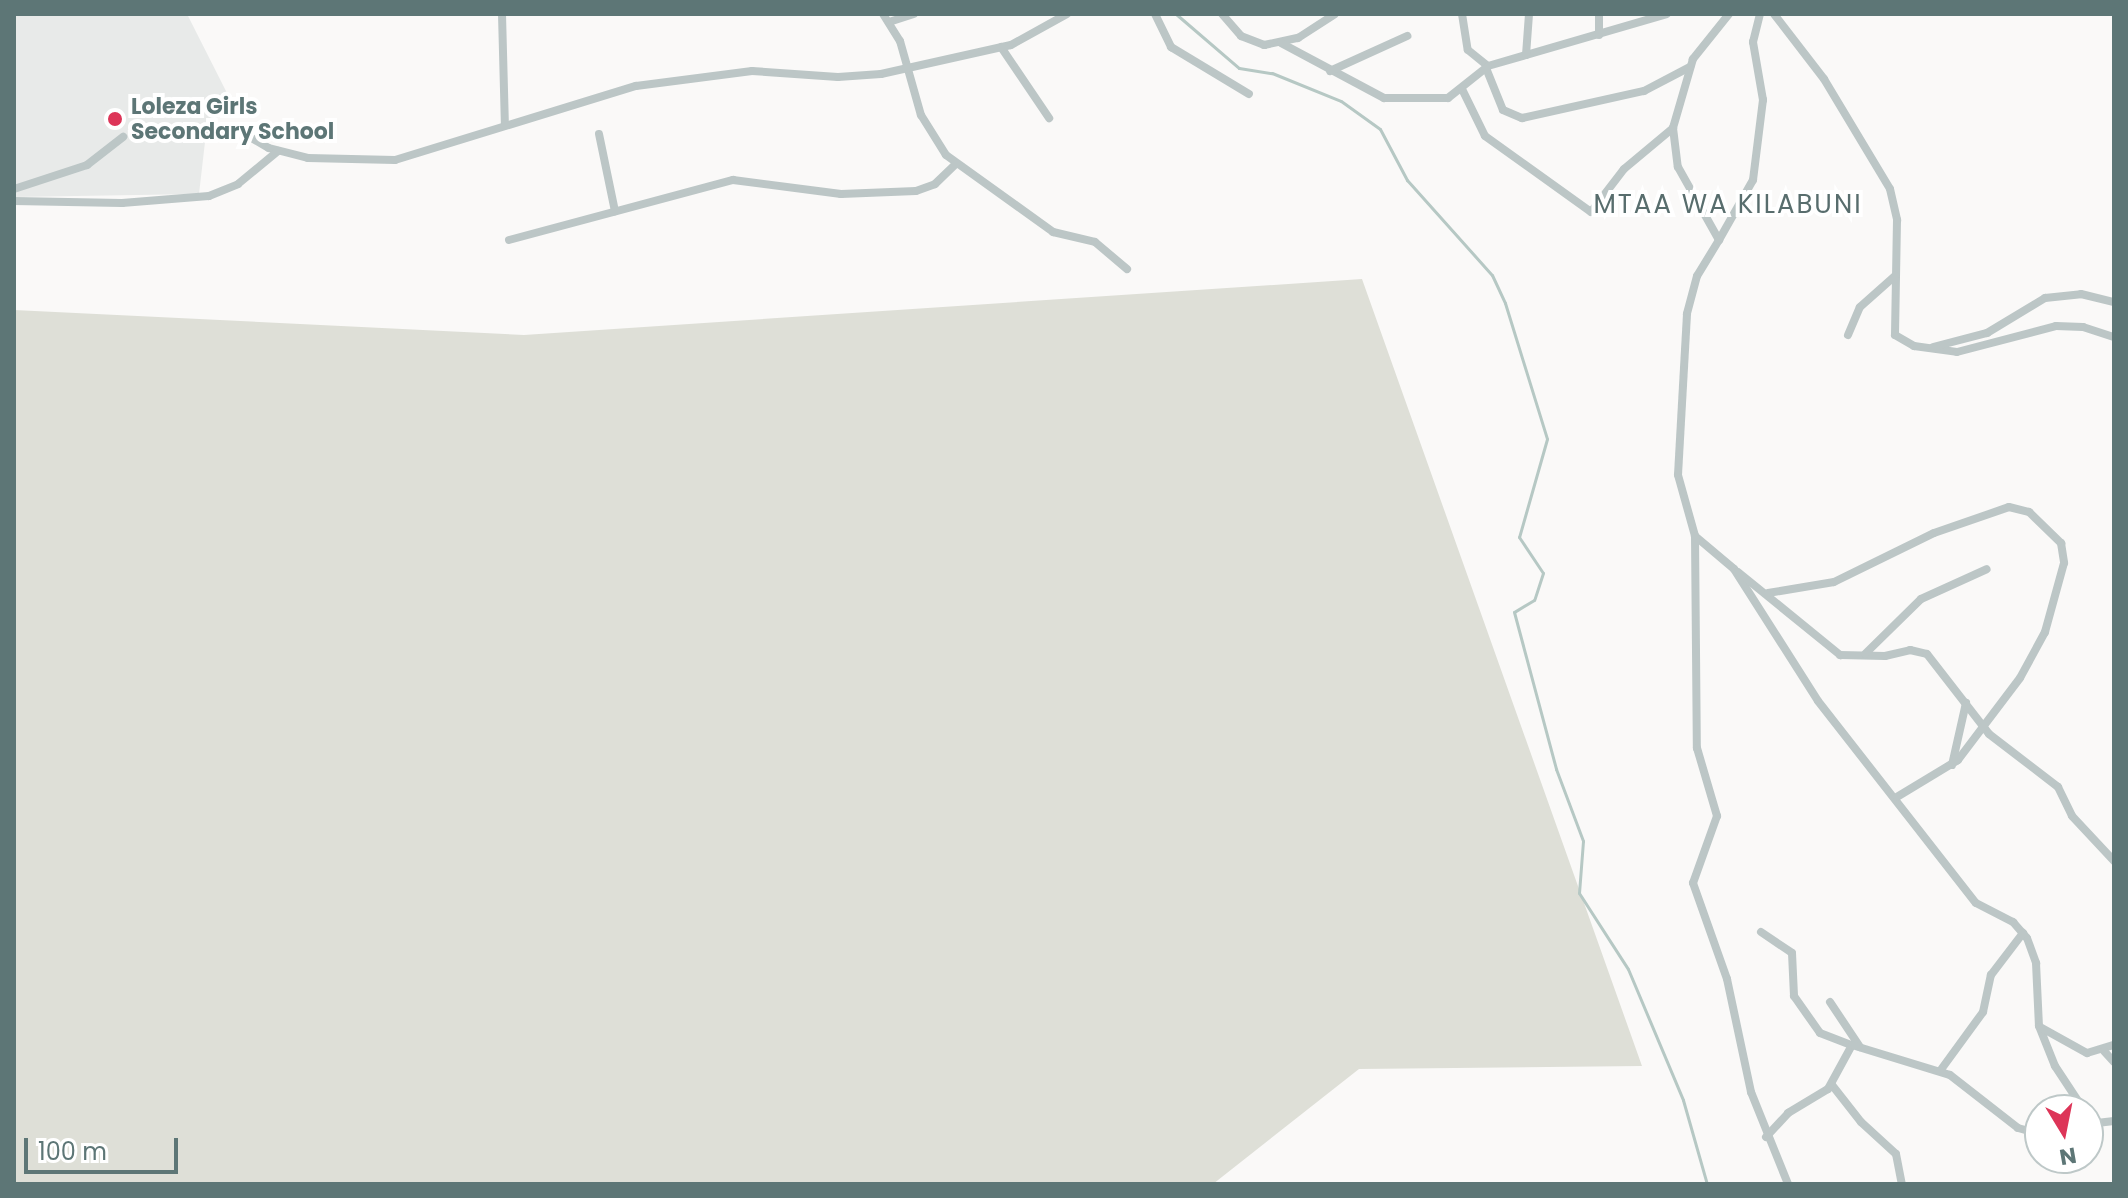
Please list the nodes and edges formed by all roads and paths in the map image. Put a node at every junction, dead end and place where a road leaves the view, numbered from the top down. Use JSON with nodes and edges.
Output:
{"nodes":[{"id":1,"x":502,"y":14,"type":"edge"},
{"id":2,"x":883,"y":14,"type":"edge"},
{"id":3,"x":914,"y":14,"type":"edge"},
{"id":4,"x":1067,"y":14,"type":"edge"},
{"id":5,"x":1155,"y":14,"type":"edge"},
{"id":6,"x":1222,"y":14,"type":"edge"},
{"id":7,"x":1335,"y":14,"type":"edge"},
{"id":8,"x":1462,"y":14,"type":"edge"},
{"id":9,"x":1529,"y":14,"type":"edge"},
{"id":10,"x":1599,"y":14,"type":"edge"},
{"id":11,"x":1667,"y":14,"type":"edge"},
{"id":12,"x":1729,"y":14,"type":"edge"},
{"id":13,"x":1760,"y":14,"type":"edge"},
{"id":14,"x":1774,"y":14,"type":"edge"},
{"id":15,"x":889,"y":22,"type":"junction"},
{"id":16,"x":1599,"y":35,"type":"junction"},
{"id":17,"x":1407,"y":36,"type":"dead end"},
{"id":18,"x":1281,"y":43,"type":"junction"},
{"id":19,"x":1001,"y":47,"type":"junction"},
{"id":20,"x":1526,"y":55,"type":"junction"},
{"id":21,"x":1691,"y":66,"type":"junction"},
{"id":22,"x":1487,"y":67,"type":"junction"},
{"id":23,"x":907,"y":69,"type":"junction"},
{"id":24,"x":1330,"y":72,"type":"junction"},
{"id":25,"x":1462,"y":89,"type":"junction"},
{"id":26,"x":1249,"y":94,"type":"dead end"},
{"id":27,"x":1049,"y":118,"type":"dead end"},
{"id":28,"x":505,"y":125,"type":"junction"},
{"id":29,"x":1673,"y":128,"type":"junction"},
{"id":30,"x":241,"y":132,"type":"dead end"},
{"id":31,"x":599,"y":134,"type":"dead end"},
{"id":32,"x":123,"y":137,"type":"dead end"},
{"id":33,"x":278,"y":151,"type":"junction"},
{"id":34,"x":956,"y":164,"type":"junction"},
{"id":35,"x":14,"y":189,"type":"edge"},
{"id":36,"x":14,"y":201,"type":"edge"},
{"id":37,"x":615,"y":211,"type":"junction"},
{"id":38,"x":509,"y":240,"type":"dead end"},
{"id":39,"x":1719,"y":240,"type":"junction"},
{"id":40,"x":1127,"y":269,"type":"dead end"},
{"id":41,"x":1895,"y":276,"type":"junction"},
{"id":42,"x":2114,"y":302,"type":"edge"},
{"id":43,"x":1848,"y":335,"type":"dead end"},
{"id":44,"x":2114,"y":337,"type":"edge"},
{"id":45,"x":1924,"y":348,"type":"junction"},
{"id":46,"x":1695,"y":536,"type":"junction"},
{"id":47,"x":1734,"y":569,"type":"junction"},
{"id":48,"x":1987,"y":569,"type":"dead end"},
{"id":49,"x":1768,"y":593,"type":"junction"},
{"id":50,"x":1865,"y":654,"type":"junction"},
{"id":51,"x":1966,"y":703,"type":"junction"},
{"id":52,"x":1983,"y":727,"type":"junction"},
{"id":53,"x":1952,"y":765,"type":"junction"},
{"id":54,"x":1897,"y":797,"type":"junction"},
{"id":55,"x":2114,"y":861,"type":"edge"},
{"id":56,"x":1761,"y":932,"type":"dead end"},
{"id":57,"x":2023,"y":933,"type":"junction"},
{"id":58,"x":1830,"y":1002,"type":"dead end"},
{"id":59,"x":2039,"y":1026,"type":"junction"},
{"id":60,"x":2114,"y":1045,"type":"edge"},
{"id":61,"x":1856,"y":1046,"type":"junction"},
{"id":62,"x":2104,"y":1051,"type":"junction"},
{"id":63,"x":2114,"y":1062,"type":"edge"},
{"id":64,"x":1940,"y":1071,"type":"junction"},
{"id":65,"x":1832,"y":1085,"type":"junction"},
{"id":66,"x":2073,"y":1094,"type":"edge"},
{"id":67,"x":2024,"y":1130,"type":"edge"},
{"id":68,"x":1766,"y":1137,"type":"junction"},
{"id":69,"x":1788,"y":1184,"type":"edge"},
{"id":70,"x":1902,"y":1184,"type":"edge"}],
"edges":[{"from":1,"to":28,"type":"street"},
{"from":2,"to":15,"type":"street"},
{"from":3,"to":15,"type":"street"},
{"from":4,"to":19,"type":"street"},
{"from":5,"to":26,"type":"street"},
{"from":6,"to":18,"type":"street"},
{"from":7,"to":18,"type":"street"},
{"from":8,"to":22,"type":"street"},
{"from":9,"to":20,"type":"street"},
{"from":10,"to":16,"type":"street"},
{"from":11,"to":16,"type":"street"},
{"from":12,"to":21,"type":"street"},
{"from":13,"to":39,"type":"street"},
{"from":14,"to":41,"type":"street"},
{"from":15,"to":23,"type":"street"},
{"from":16,"to":20,"type":"street"},
{"from":17,"to":24,"type":"street"},
{"from":18,"to":24,"type":"street"},
{"from":19,"to":23,"type":"street"},
{"from":19,"to":27,"type":"street"},
{"from":20,"to":22,"type":"street"},
{"from":21,"to":22,"type":"street"},
{"from":21,"to":29,"type":"street"},
{"from":22,"to":25,"type":"street"},
{"from":23,"to":28,"type":"street"},
{"from":23,"to":34,"type":"street"},
{"from":24,"to":25,"type":"street"},
{"from":25,"to":29,"type":"street"},
{"from":28,"to":33,"type":"street"},
{"from":29,"to":39,"type":"street"},
{"from":30,"to":33,"type":"street"},
{"from":31,"to":37,"type":"street"},
{"from":32,"to":35,"type":"street"},
{"from":33,"to":36,"type":"street"},
{"from":34,"to":37,"type":"street"},
{"from":34,"to":40,"type":"street"},
{"from":37,"to":38,"type":"street"},
{"from":39,"to":46,"type":"street"},
{"from":41,"to":43,"type":"street"},
{"from":41,"to":45,"type":"street"},
{"from":42,"to":45,"type":"street"},
{"from":44,"to":45,"type":"street"},
{"from":46,"to":47,"type":"street"},
{"from":46,"to":68,"type":"street"},
{"from":47,"to":49,"type":"street"},
{"from":47,"to":54,"type":"street"},
{"from":48,"to":50,"type":"street"},
{"from":49,"to":50,"type":"street"},
{"from":49,"to":52,"type":"street"},
{"from":50,"to":51,"type":"street"},
{"from":51,"to":52,"type":"street"},
{"from":51,"to":53,"type":"street"},
{"from":52,"to":53,"type":"street"},
{"from":52,"to":55,"type":"street"},
{"from":53,"to":54,"type":"street"},
{"from":54,"to":57,"type":"street"},
{"from":56,"to":61,"type":"street"},
{"from":57,"to":59,"type":"street"},
{"from":57,"to":64,"type":"street"},
{"from":58,"to":61,"type":"street"},
{"from":59,"to":62,"type":"street"},
{"from":59,"to":66,"type":"street"},
{"from":60,"to":62,"type":"street"},
{"from":61,"to":64,"type":"street"},
{"from":61,"to":65,"type":"street"},
{"from":62,"to":63,"type":"street"},
{"from":64,"to":67,"type":"street"},
{"from":65,"to":68,"type":"street"},
{"from":65,"to":70,"type":"street"},
{"from":68,"to":69,"type":"street"}]}
